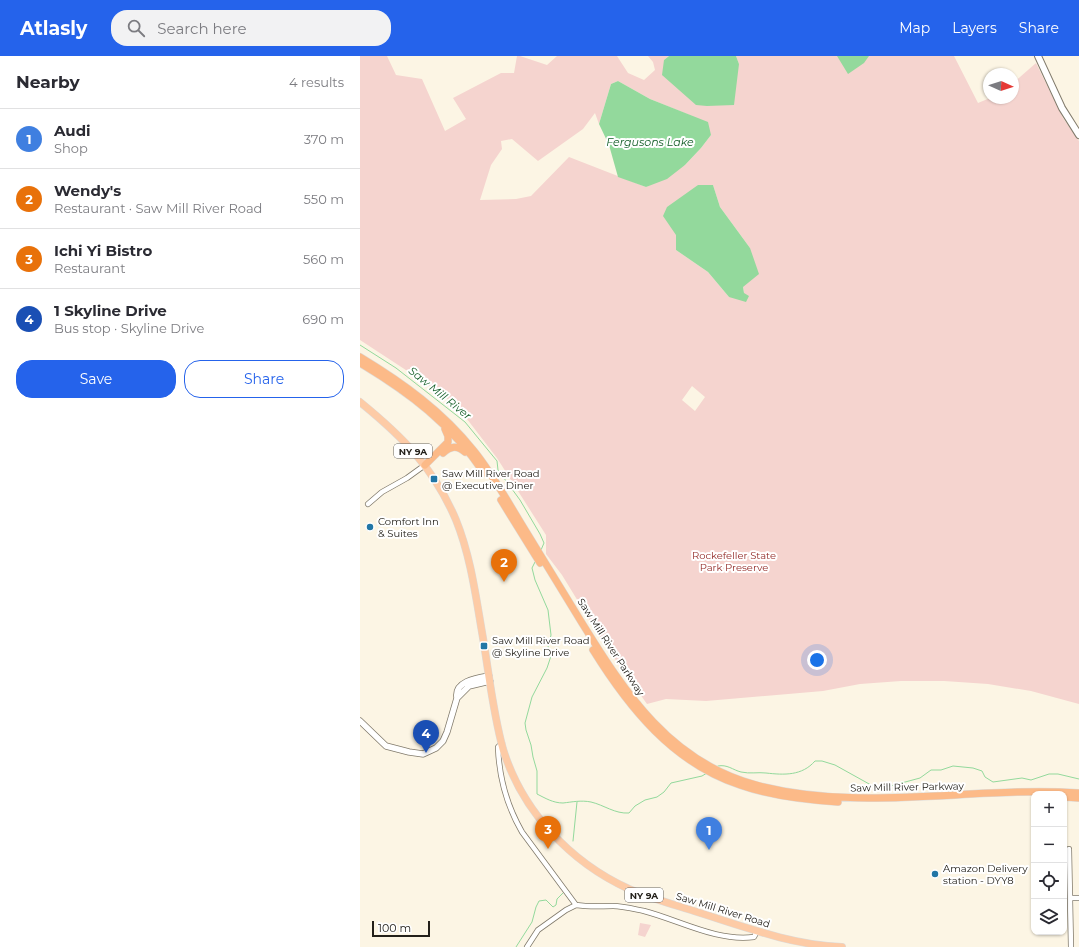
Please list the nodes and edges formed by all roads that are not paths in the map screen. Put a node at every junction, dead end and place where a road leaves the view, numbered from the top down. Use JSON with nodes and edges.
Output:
{"nodes":[{"id":1,"x":1038,"y":56,"type":"edge"},
{"id":2,"x":1079,"y":135,"type":"edge"},
{"id":3,"x":360,"y":357,"type":"edge"},
{"id":4,"x":360,"y":363,"type":"edge"},
{"id":5,"x":360,"y":402,"type":"edge"},
{"id":6,"x":432,"y":413,"type":"junction"},
{"id":7,"x":425,"y":465,"type":"junction"},
{"id":8,"x":479,"y":466,"type":"junction"},
{"id":9,"x":368,"y":504,"type":"dead end"},
{"id":10,"x":538,"y":555,"type":"junction"},
{"id":11,"x":490,"y":678,"type":"junction"},
{"id":12,"x":360,"y":721,"type":"edge"},
{"id":13,"x":502,"y":743,"type":"junction"},
{"id":14,"x":711,"y":771,"type":"junction"},
{"id":15,"x":1079,"y":793,"type":"edge"},
{"id":16,"x":1031,"y":797,"type":"edge"},
{"id":17,"x":1067,"y":798,"type":"edge"},
{"id":18,"x":1079,"y":798,"type":"edge"},
{"id":19,"x":1069,"y":849,"type":"dead end"},
{"id":20,"x":1070,"y":898,"type":"junction"},
{"id":21,"x":1079,"y":898,"type":"edge"},
{"id":22,"x":576,"y":905,"type":"junction"},
{"id":23,"x":757,"y":931,"type":"junction"},
{"id":24,"x":527,"y":947,"type":"edge"},
{"id":25,"x":842,"y":947,"type":"edge"},
{"id":26,"x":1071,"y":947,"type":"edge"}],
"edges":[{"from":1,"to":2,"type":"main road"},
{"from":3,"to":10,"type":"highway","name":"Saw Mill River Parkway"},
{"from":4,"to":6,"type":"highway","name":"Saw Mill River Parkway"},
{"from":5,"to":7,"type":"main road","name":"Saw Mill River Road","number":"NY 9A"},
{"from":6,"to":7,"type":"highway"},
{"from":6,"to":8,"type":"highway","name":"Saw Mill River Parkway"},
{"from":7,"to":8,"type":"highway"},
{"from":7,"to":9,"type":"street"},
{"from":7,"to":11,"type":"main road","name":"Saw Mill River Road","number":"NY 9A"},
{"from":8,"to":10,"type":"highway","name":"Saw Mill River Parkway"},
{"from":10,"to":14,"type":"highway","name":"Saw Mill River Parkway"},
{"from":11,"to":12,"type":"street"},
{"from":11,"to":13,"type":"main road","name":"Saw Mill River Road","number":"NY 9A"},
{"from":13,"to":22,"type":"street"},
{"from":13,"to":23,"type":"main road","name":"Saw Mill River Road","number":"NY 9A"},
{"from":14,"to":15,"type":"highway","name":"Saw Mill River Parkway"},
{"from":14,"to":16,"type":"highway","name":"Saw Mill River Parkway"},
{"from":17,"to":18,"type":"highway"},
{"from":19,"to":20,"type":"street"},
{"from":20,"to":21,"type":"street"},
{"from":20,"to":26,"type":"street"},
{"from":22,"to":23,"type":"street"},
{"from":22,"to":24,"type":"street"},
{"from":23,"to":25,"type":"main road","name":"Saw Mill River Road","number":"NY 9A"}]}
